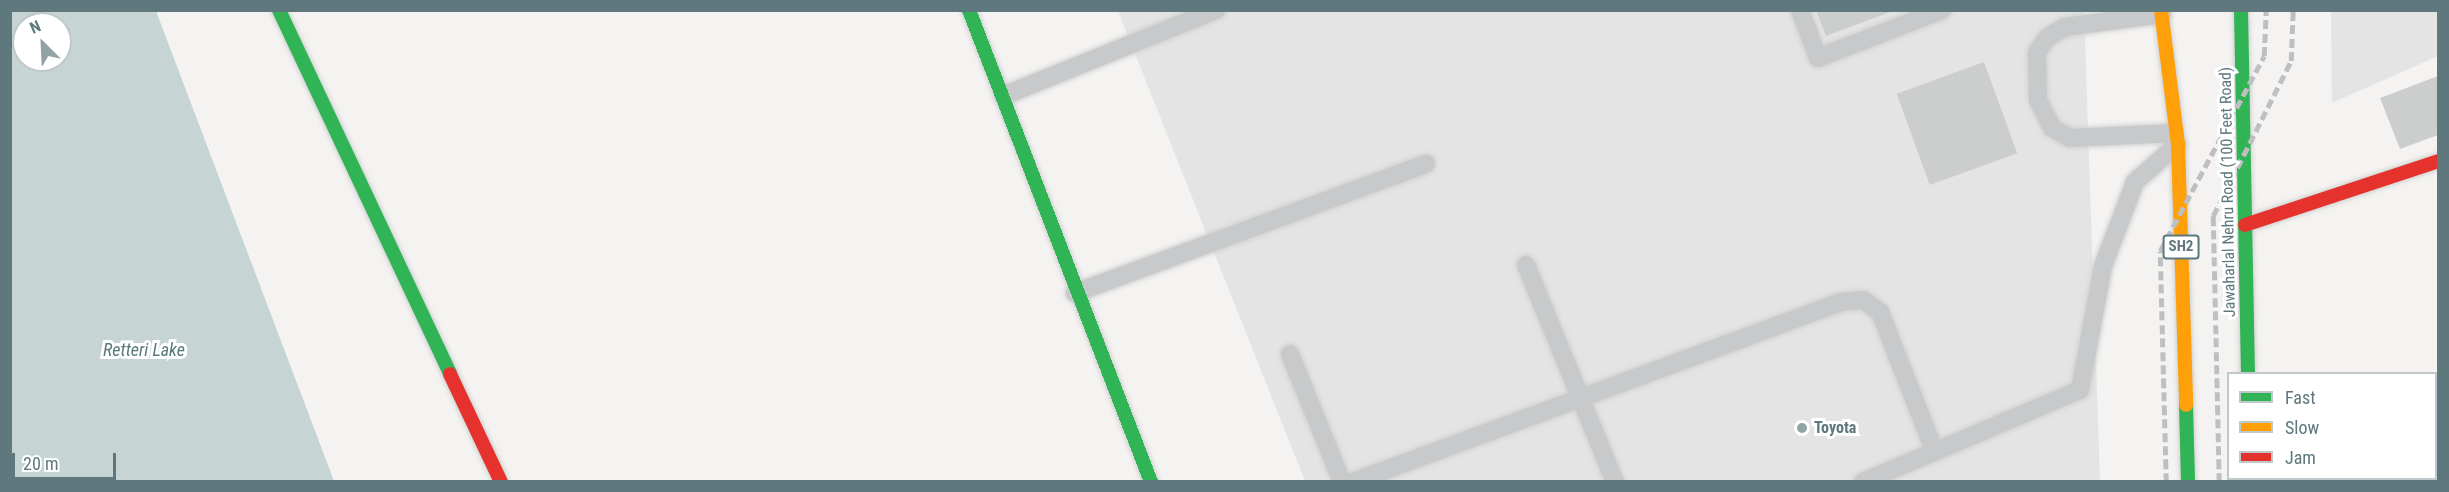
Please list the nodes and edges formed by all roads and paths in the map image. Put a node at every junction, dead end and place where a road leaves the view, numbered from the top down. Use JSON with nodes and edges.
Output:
{"nodes":[{"id":1,"x":279,"y":10,"type":"edge"},
{"id":2,"x":969,"y":10,"type":"edge"},
{"id":3,"x":1216,"y":10,"type":"edge"},
{"id":4,"x":1800,"y":10,"type":"edge"},
{"id":5,"x":1942,"y":10,"type":"edge"},
{"id":6,"x":2241,"y":10,"type":"edge"},
{"id":7,"x":2162,"y":12,"type":"edge"},
{"id":8,"x":1003,"y":96,"type":"junction"},
{"id":9,"x":2176,"y":139,"type":"junction"},
{"id":10,"x":2439,"y":161,"type":"edge"},
{"id":11,"x":1426,"y":164,"type":"dead end"},
{"id":12,"x":2245,"y":225,"type":"junction"},
{"id":13,"x":1526,"y":265,"type":"dead end"},
{"id":14,"x":1075,"y":293,"type":"junction"},
{"id":15,"x":1290,"y":354,"type":"dead end"},
{"id":16,"x":2248,"y":372,"type":"edge"},
{"id":17,"x":1582,"y":399,"type":"junction"},
{"id":18,"x":1935,"y":452,"type":"junction"},
{"id":19,"x":501,"y":482,"type":"edge"},
{"id":20,"x":1151,"y":482,"type":"edge"},
{"id":21,"x":1342,"y":482,"type":"edge"},
{"id":22,"x":1353,"y":482,"type":"edge"},
{"id":23,"x":1615,"y":482,"type":"edge"},
{"id":24,"x":1863,"y":482,"type":"edge"},
{"id":25,"x":2188,"y":482,"type":"edge"}],
"edges":[{"from":1,"to":19,"type":"street"},
{"from":2,"to":8,"type":"street"},
{"from":3,"to":8,"type":"lane"},
{"from":4,"to":5,"type":"lane"},
{"from":6,"to":12,"type":"street","name":"Jawaharlal Nehru Road (100 Feet Road)"},
{"from":7,"to":9,"type":"street","number":"SH2"},
{"from":7,"to":9,"type":"lane"},
{"from":8,"to":14,"type":"street"},
{"from":9,"to":18,"type":"lane"},
{"from":9,"to":25,"type":"street","number":"SH2"},
{"from":10,"to":12,"type":"street"},
{"from":11,"to":14,"type":"lane"},
{"from":12,"to":16,"type":"street","name":"Jawaharlal Nehru Road (100 Feet Road)"},
{"from":13,"to":17,"type":"lane"},
{"from":14,"to":20,"type":"street"},
{"from":15,"to":21,"type":"lane"},
{"from":17,"to":18,"type":"lane"},
{"from":17,"to":22,"type":"lane"},
{"from":17,"to":23,"type":"lane"},
{"from":18,"to":24,"type":"lane"}]}
